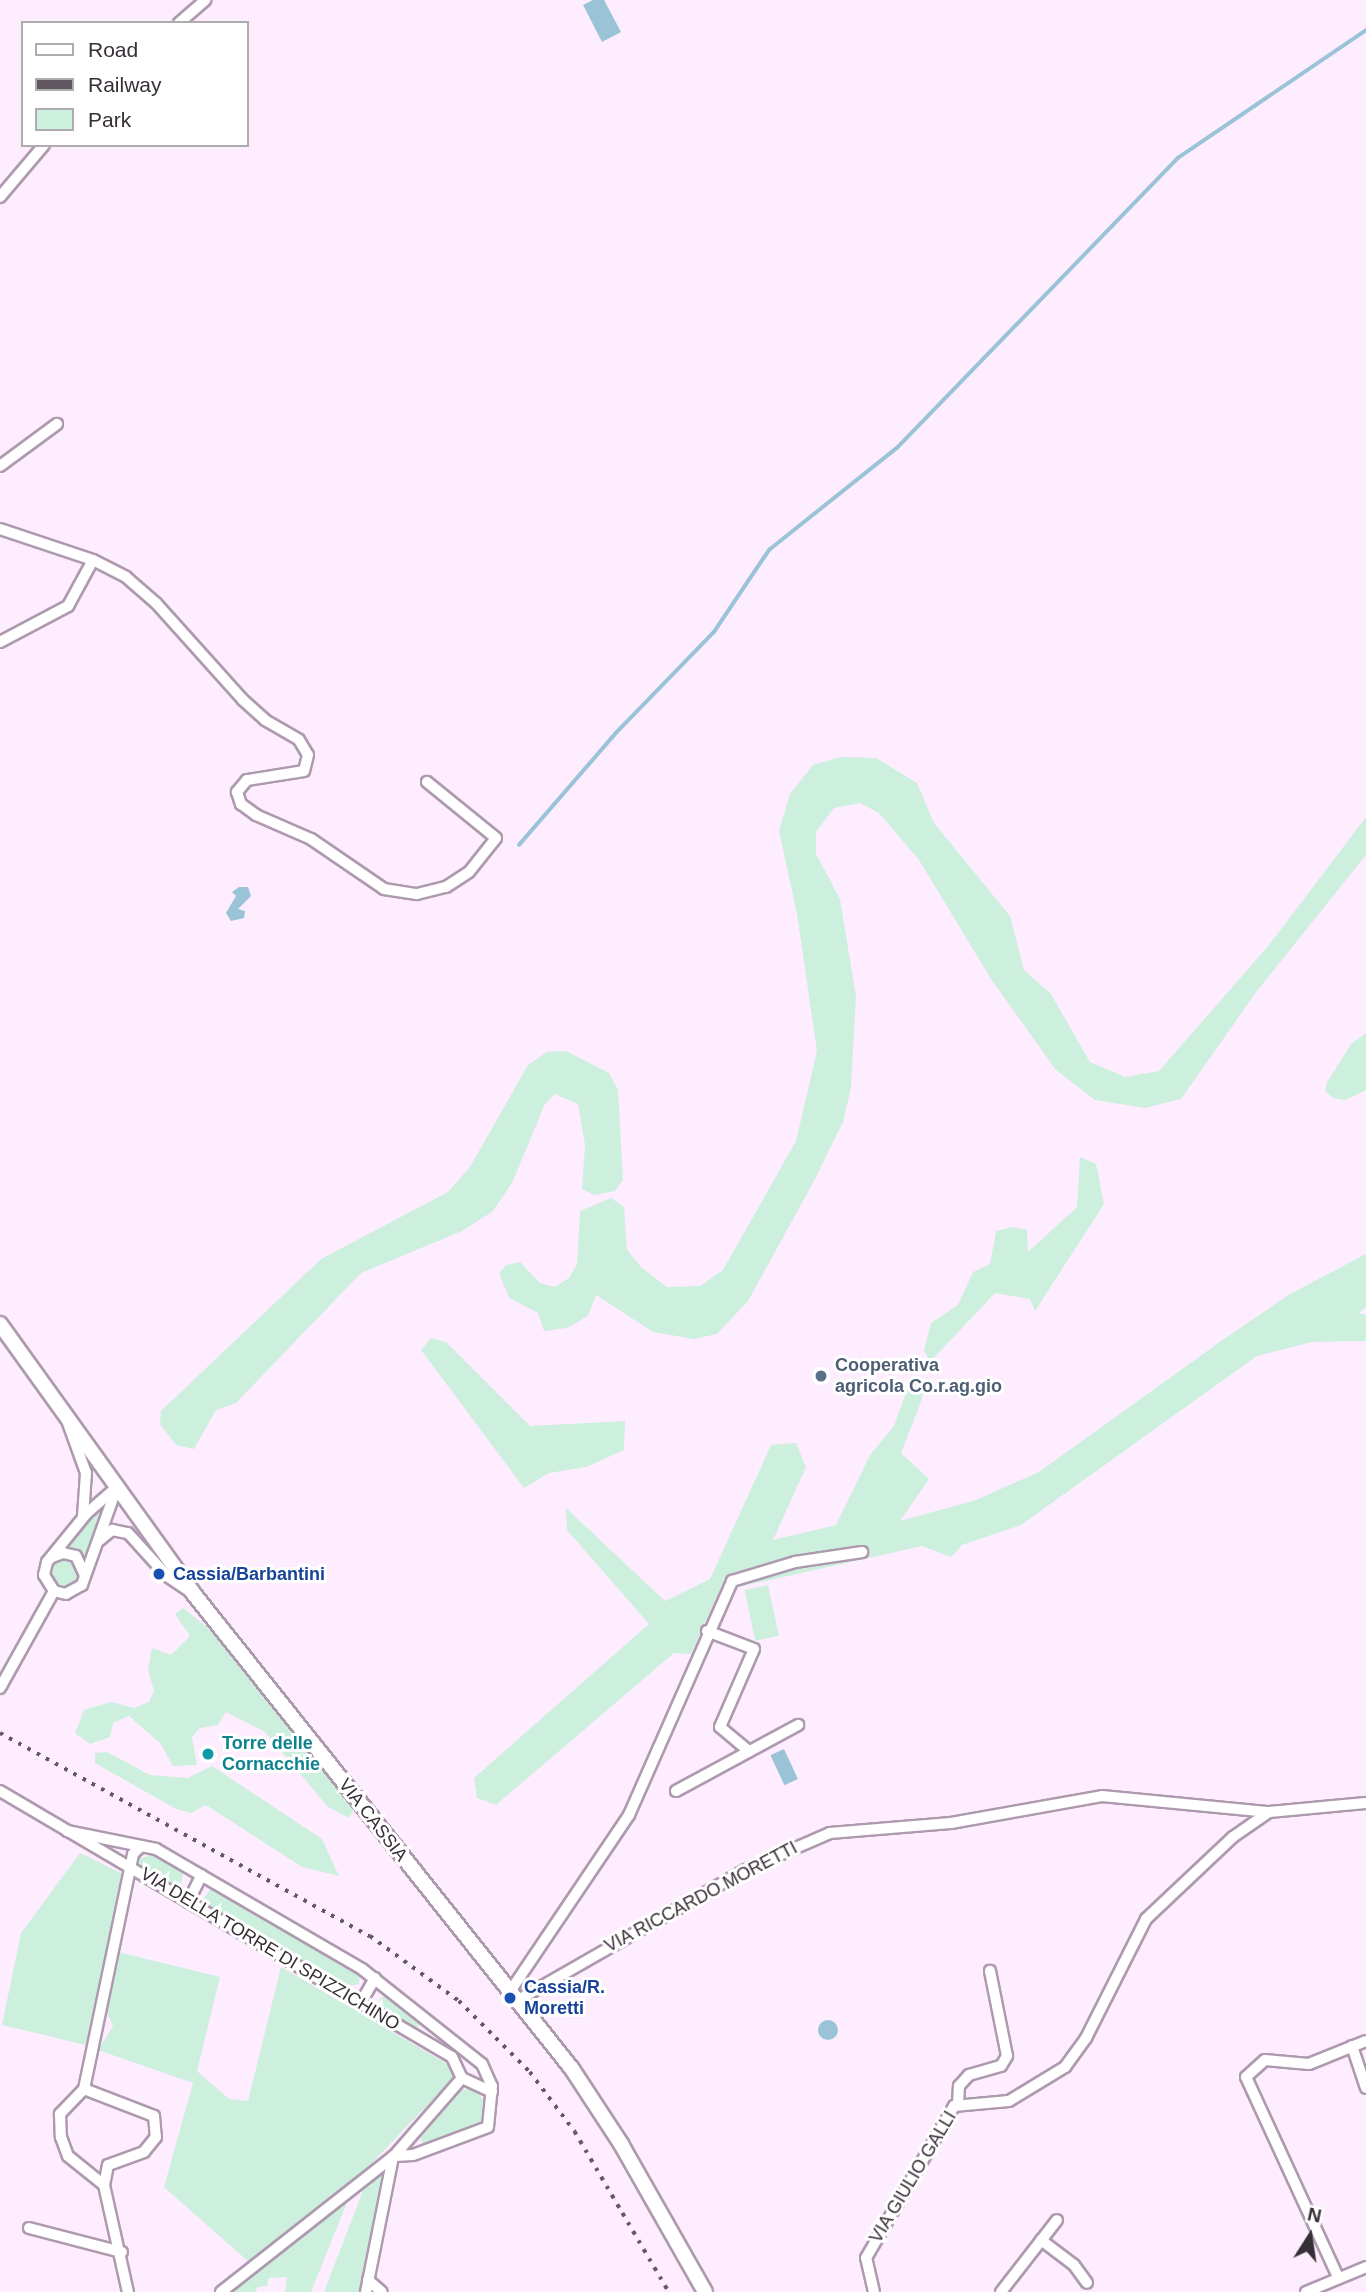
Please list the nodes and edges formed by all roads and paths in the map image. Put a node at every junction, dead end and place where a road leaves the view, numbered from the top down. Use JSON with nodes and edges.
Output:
{"nodes":[{"id":1,"x":205,"y":0,"type":"edge"},
{"id":2,"x":181,"y":21,"type":"edge"},
{"id":3,"x":42,"y":147,"type":"edge"},
{"id":4,"x":0,"y":197,"type":"edge"},
{"id":5,"x":57,"y":424,"type":"dead end"},
{"id":6,"x":0,"y":466,"type":"edge"},
{"id":7,"x":0,"y":529,"type":"edge"},
{"id":8,"x":93,"y":560,"type":"junction"},
{"id":9,"x":0,"y":642,"type":"edge"},
{"id":10,"x":427,"y":782,"type":"dead end"},
{"id":11,"x":0,"y":1324,"type":"edge"},
{"id":12,"x":67,"y":1419,"type":"junction"},
{"id":13,"x":117,"y":1487,"type":"junction"},
{"id":14,"x":82,"y":1518,"type":"junction"},
{"id":15,"x":96,"y":1546,"type":"junction"},
{"id":16,"x":862,"y":1552,"type":"dead end"},
{"id":17,"x":51,"y":1558,"type":"junction"},
{"id":18,"x":85,"y":1579,"type":"junction"},
{"id":19,"x":54,"y":1591,"type":"junction"},
{"id":20,"x":193,"y":1593,"type":"junction"},
{"id":21,"x":708,"y":1631,"type":"junction"},
{"id":22,"x":0,"y":1688,"type":"edge"},
{"id":23,"x":798,"y":1725,"type":"dead end"},
{"id":24,"x":749,"y":1751,"type":"junction"},
{"id":25,"x":0,"y":1791,"type":"edge"},
{"id":26,"x":676,"y":1791,"type":"dead end"},
{"id":27,"x":1366,"y":1803,"type":"edge"},
{"id":28,"x":1269,"y":1812,"type":"junction"},
{"id":29,"x":67,"y":1831,"type":"junction"},
{"id":30,"x":141,"y":1846,"type":"junction"},
{"id":31,"x":131,"y":1866,"type":"junction"},
{"id":32,"x":202,"y":1875,"type":"junction"},
{"id":33,"x":188,"y":1902,"type":"junction"},
{"id":34,"x":990,"y":1971,"type":"dead end"},
{"id":35,"x":374,"y":1978,"type":"junction"},
{"id":36,"x":515,"y":1995,"type":"junction"},
{"id":37,"x":360,"y":2004,"type":"junction"},
{"id":38,"x":432,"y":2022,"type":"junction"},
{"id":39,"x":419,"y":2037,"type":"junction"},
{"id":40,"x":1366,"y":2041,"type":"edge"},
{"id":41,"x":1352,"y":2046,"type":"junction"},
{"id":42,"x":462,"y":2078,"type":"junction"},
{"id":43,"x":84,"y":2088,"type":"junction"},
{"id":44,"x":1366,"y":2088,"type":"edge"},
{"id":45,"x":492,"y":2092,"type":"junction"},
{"id":46,"x":958,"y":2104,"type":"junction"},
{"id":47,"x":394,"y":2156,"type":"junction"},
{"id":48,"x":104,"y":2185,"type":"junction"},
{"id":49,"x":1057,"y":2220,"type":"dead end"},
{"id":50,"x":29,"y":2228,"type":"dead end"},
{"id":51,"x":1041,"y":2240,"type":"junction"},
{"id":52,"x":122,"y":2252,"type":"junction"},
{"id":53,"x":1366,"y":2267,"type":"edge"},
{"id":54,"x":1338,"y":2277,"type":"junction"},
{"id":55,"x":368,"y":2280,"type":"junction"},
{"id":56,"x":1087,"y":2283,"type":"dead end"},
{"id":57,"x":128,"y":2292,"type":"edge"},
{"id":58,"x":221,"y":2292,"type":"edge"},
{"id":59,"x":366,"y":2292,"type":"edge"},
{"id":60,"x":382,"y":2292,"type":"edge"},
{"id":61,"x":705,"y":2292,"type":"edge"},
{"id":62,"x":874,"y":2292,"type":"edge"},
{"id":63,"x":1002,"y":2292,"type":"edge"},
{"id":64,"x":1306,"y":2292,"type":"edge"}],
"edges":[{"from":1,"to":2,"type":"street"},
{"from":3,"to":4,"type":"street"},
{"from":5,"to":6,"type":"street"},
{"from":7,"to":8,"type":"street"},
{"from":8,"to":9,"type":"street"},
{"from":8,"to":10,"type":"street"},
{"from":11,"to":12,"type":"main road","name":"VIA CASSIA"},
{"from":12,"to":13,"type":"main road","name":"VIA CASSIA"},
{"from":12,"to":14,"type":"street"},
{"from":13,"to":14,"type":"street"},
{"from":13,"to":15,"type":"street"},
{"from":13,"to":20,"type":"main road","name":"VIA CASSIA"},
{"from":14,"to":17,"type":"street"},
{"from":15,"to":18,"type":"street"},
{"from":15,"to":20,"type":"street"},
{"from":16,"to":21,"type":"street"},
{"from":17,"to":18,"type":"street"},
{"from":17,"to":19,"type":"street"},
{"from":18,"to":19,"type":"street"},
{"from":19,"to":22,"type":"street"},
{"from":20,"to":36,"type":"main road","name":"VIA CASSIA"},
{"from":21,"to":24,"type":"street"},
{"from":21,"to":36,"type":"street"},
{"from":23,"to":24,"type":"street"},
{"from":24,"to":26,"type":"street"},
{"from":25,"to":29,"type":"street","name":"VIA DELLA TORRE DI SPIZZICHINO"},
{"from":27,"to":28,"type":"street","name":"VIA GIULIO GALLI"},
{"from":28,"to":36,"type":"street","name":"VIA RICCARDO MORETTI"},
{"from":28,"to":46,"type":"street","name":"VIA GIULIO GALLI"},
{"from":29,"to":30,"type":"street","name":"VIA DELLA TORRE DI SPIZZICHINO"},
{"from":29,"to":31,"type":"street","name":"VIA DELLA TORRE DI SPIZZICHINO"},
{"from":30,"to":31,"type":"street"},
{"from":30,"to":32,"type":"street","name":"VIA DELLA TORRE DI SPIZZICHINO"},
{"from":31,"to":33,"type":"street","name":"VIA DELLA TORRE DI SPIZZICHINO"},
{"from":31,"to":43,"type":"street"},
{"from":32,"to":33,"type":"street"},
{"from":32,"to":35,"type":"street","name":"VIA DELLA TORRE DI SPIZZICHINO"},
{"from":33,"to":37,"type":"street","name":"VIA DELLA TORRE DI SPIZZICHINO"},
{"from":34,"to":46,"type":"street"},
{"from":35,"to":37,"type":"street"},
{"from":35,"to":38,"type":"street","name":"VIA DELLA TORRE DI SPIZZICHINO"},
{"from":36,"to":61,"type":"main road","name":"VIA CASSIA"},
{"from":37,"to":39,"type":"street","name":"VIA DELLA TORRE DI SPIZZICHINO"},
{"from":38,"to":39,"type":"street"},
{"from":38,"to":45,"type":"street","name":"VIA DELLA TORRE DI SPIZZICHINO"},
{"from":39,"to":42,"type":"street","name":"VIA DELLA TORRE DI SPIZZICHINO"},
{"from":40,"to":41,"type":"street"},
{"from":41,"to":44,"type":"street"},
{"from":41,"to":54,"type":"street"},
{"from":42,"to":45,"type":"street"},
{"from":42,"to":47,"type":"street"},
{"from":43,"to":48,"type":"street"},
{"from":43,"to":48,"type":"street"},
{"from":45,"to":47,"type":"street"},
{"from":46,"to":62,"type":"street","name":"VIA GIULIO GALLI"},
{"from":47,"to":55,"type":"street"},
{"from":47,"to":58,"type":"street"},
{"from":48,"to":52,"type":"street"},
{"from":49,"to":51,"type":"street"},
{"from":50,"to":52,"type":"street"},
{"from":51,"to":56,"type":"street"},
{"from":51,"to":63,"type":"street"},
{"from":52,"to":57,"type":"street"},
{"from":53,"to":54,"type":"street"},
{"from":54,"to":64,"type":"street"},
{"from":55,"to":59,"type":"street"},
{"from":55,"to":60,"type":"street"}]}
